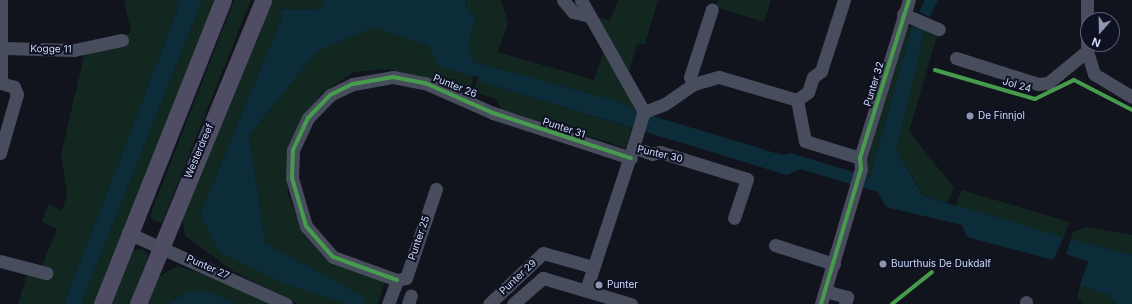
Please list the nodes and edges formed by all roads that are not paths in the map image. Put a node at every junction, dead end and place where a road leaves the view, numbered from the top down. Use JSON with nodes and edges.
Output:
{"nodes":[{"id":1,"x":1,"y":0,"type":"edge"},
{"id":2,"x":223,"y":0,"type":"edge"},
{"id":3,"x":263,"y":0,"type":"edge"},
{"id":4,"x":563,"y":0,"type":"edge"},
{"id":5,"x":581,"y":0,"type":"edge"},
{"id":6,"x":844,"y":0,"type":"edge"},
{"id":7,"x":909,"y":0,"type":"edge"},
{"id":8,"x":1087,"y":0,"type":"edge"},
{"id":9,"x":712,"y":9,"type":"dead end"},
{"id":10,"x":1087,"y":12,"type":"edge"},
{"id":11,"x":903,"y":14,"type":"junction"},
{"id":12,"x":590,"y":16,"type":"junction"},
{"id":13,"x":936,"y":28,"type":"dead end"},
{"id":14,"x":122,"y":40,"type":"dead end"},
{"id":15,"x":4,"y":48,"type":"junction"},
{"id":16,"x":1086,"y":52,"type":"edge"},
{"id":17,"x":1087,"y":52,"type":"edge"},
{"id":18,"x":956,"y":58,"type":"dead end"},
{"id":19,"x":0,"y":83,"type":"edge"},
{"id":20,"x":694,"y":84,"type":"junction"},
{"id":21,"x":1132,"y":97,"type":"edge"},
{"id":22,"x":797,"y":100,"type":"junction"},
{"id":23,"x":644,"y":112,"type":"junction"},
{"id":24,"x":493,"y":113,"type":"joint"},
{"id":25,"x":632,"y":152,"type":"junction"},
{"id":26,"x":0,"y":153,"type":"edge"},
{"id":27,"x":861,"y":164,"type":"junction"},
{"id":28,"x":436,"y":190,"type":"dead end"},
{"id":29,"x":734,"y":218,"type":"dead end"},
{"id":30,"x":128,"y":233,"type":"junction"},
{"id":31,"x":774,"y":245,"type":"dead end"},
{"id":32,"x":160,"y":246,"type":"junction"},
{"id":33,"x":0,"y":261,"type":"edge"},
{"id":34,"x":834,"y":264,"type":"junction"},
{"id":35,"x":593,"y":267,"type":"junction"},
{"id":36,"x":46,"y":273,"type":"dead end"},
{"id":37,"x":397,"y":280,"type":"junction"},
{"id":38,"x":586,"y":290,"type":"junction"},
{"id":39,"x":825,"y":290,"type":"junction"},
{"id":40,"x":102,"y":304,"type":"edge"},
{"id":41,"x":138,"y":304,"type":"edge"},
{"id":42,"x":286,"y":304,"type":"edge"},
{"id":43,"x":388,"y":304,"type":"edge"},
{"id":44,"x":489,"y":304,"type":"edge"},
{"id":45,"x":513,"y":304,"type":"edge"},
{"id":46,"x":631,"y":304,"type":"edge"},
{"id":47,"x":821,"y":304,"type":"edge"},
{"id":48,"x":845,"y":304,"type":"edge"}],
"edges":[{"from":1,"to":15,"type":"street"},
{"from":2,"to":30,"type":"main road"},
{"from":3,"to":32,"type":"main road","name":"Westerdreef"},
{"from":4,"to":12,"type":"street"},
{"from":5,"to":12,"type":"street"},
{"from":6,"to":22,"type":"street"},
{"from":7,"to":11,"type":"street","name":"Punter 32"},
{"from":8,"to":10,"type":"street"},
{"from":9,"to":20,"type":"street"},
{"from":11,"to":13,"type":"street"},
{"from":11,"to":27,"type":"street","name":"Punter 32"},
{"from":12,"to":23,"type":"street"},
{"from":14,"to":15,"type":"street","name":"Kogge 11"},
{"from":15,"to":19,"type":"street"},
{"from":16,"to":18,"type":"street","name":"Jol 24"},
{"from":17,"to":21,"type":"street"},
{"from":19,"to":26,"type":"street"},
{"from":20,"to":22,"type":"street"},
{"from":20,"to":23,"type":"street"},
{"from":22,"to":27,"type":"street"},
{"from":23,"to":25,"type":"street"},
{"from":24,"to":25,"type":"street","name":"Punter 31"},
{"from":24,"to":37,"type":"street","name":"Punter 26"},
{"from":25,"to":29,"type":"street","name":"Punter 30"},
{"from":25,"to":35,"type":"street","name":"Punter 30"},
{"from":27,"to":34,"type":"street","name":"Punter 32"},
{"from":28,"to":37,"type":"street","name":"Punter 25"},
{"from":30,"to":32,"type":"street","name":"Punter 27"},
{"from":30,"to":40,"type":"main road"},
{"from":31,"to":34,"type":"street"},
{"from":32,"to":41,"type":"main road","name":"Westerdreef"},
{"from":32,"to":42,"type":"street","name":"Punter 27"},
{"from":33,"to":36,"type":"street"},
{"from":34,"to":39,"type":"street","name":"Punter 32"},
{"from":35,"to":38,"type":"street","name":"Punter 30"},
{"from":35,"to":44,"type":"street","name":"Punter 29"},
{"from":37,"to":43,"type":"street"},
{"from":38,"to":45,"type":"street"},
{"from":38,"to":46,"type":"street"},
{"from":39,"to":47,"type":"street","name":"Punter 32"},
{"from":39,"to":48,"type":"street"}]}
